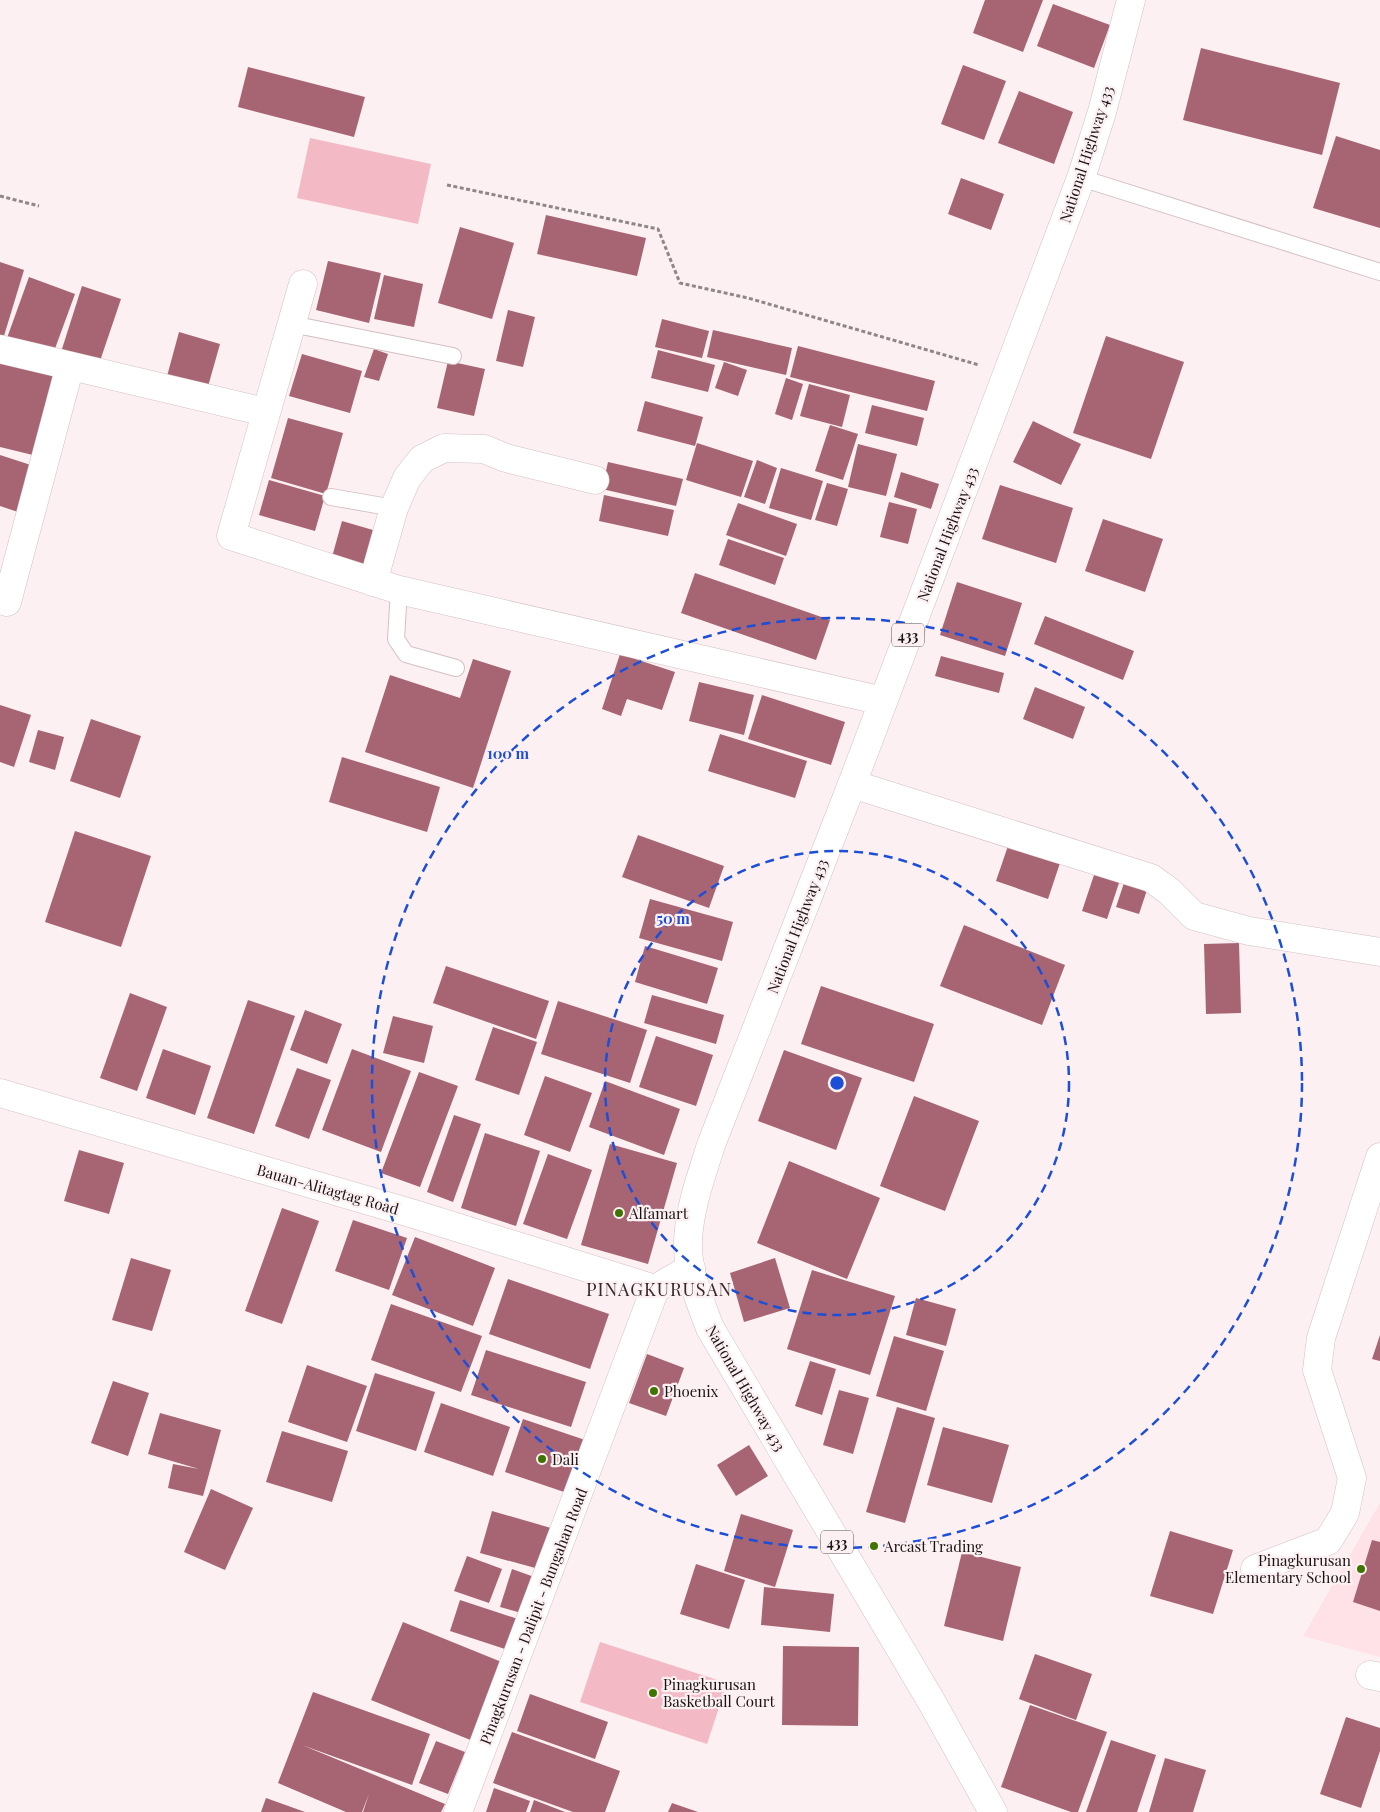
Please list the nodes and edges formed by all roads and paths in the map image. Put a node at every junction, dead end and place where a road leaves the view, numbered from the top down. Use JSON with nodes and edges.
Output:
{"nodes":[{"id":1,"x":1131,"y":0,"type":"edge"},
{"id":2,"x":1081,"y":178,"type":"junction"},
{"id":3,"x":447,"y":185,"type":"dead end"},
{"id":4,"x":0,"y":196,"type":"edge"},
{"id":5,"x":39,"y":206,"type":"dead end"},
{"id":6,"x":1380,"y":272,"type":"edge"},
{"id":7,"x":303,"y":284,"type":"dead end"},
{"id":8,"x":291,"y":324,"type":"junction"},
{"id":9,"x":0,"y":349,"type":"edge"},
{"id":10,"x":454,"y":356,"type":"dead end"},
{"id":11,"x":70,"y":366,"type":"junction"},
{"id":12,"x":1008,"y":373,"type":"junction"},
{"id":13,"x":265,"y":412,"type":"junction"},
{"id":14,"x":595,"y":480,"type":"dead end"},
{"id":15,"x":331,"y":496,"type":"dead end"},
{"id":16,"x":394,"y":508,"type":"junction"},
{"id":17,"x":373,"y":582,"type":"junction"},
{"id":18,"x":399,"y":590,"type":"junction"},
{"id":19,"x":7,"y":602,"type":"dead end"},
{"id":20,"x":456,"y":668,"type":"dead end"},
{"id":21,"x":883,"y":701,"type":"junction"},
{"id":22,"x":852,"y":784,"type":"junction"},
{"id":23,"x":1380,"y":952,"type":"edge"},
{"id":24,"x":0,"y":1093,"type":"edge"},
{"id":25,"x":1380,"y":1157,"type":"edge"},
{"id":26,"x":690,"y":1268,"type":"junction"},
{"id":27,"x":656,"y":1290,"type":"junction"},
{"id":28,"x":1255,"y":1569,"type":"dead end"},
{"id":29,"x":458,"y":1812,"type":"edge"},
{"id":30,"x":993,"y":1812,"type":"edge"}],
"edges":[{"from":1,"to":2,"type":"main road","name":"National Highway 433","number":"433"},
{"from":2,"to":6,"type":"lane"},
{"from":2,"to":12,"type":"main road","name":"National Highway 433","number":"433"},
{"from":3,"to":12,"type":"path"},
{"from":4,"to":5,"type":"path"},
{"from":7,"to":8,"type":"main road"},
{"from":8,"to":10,"type":"lane"},
{"from":8,"to":13,"type":"main road"},
{"from":9,"to":11,"type":"main road"},
{"from":11,"to":13,"type":"main road"},
{"from":11,"to":19,"type":"main road"},
{"from":12,"to":21,"type":"main road","name":"National Highway 433","number":"433"},
{"from":13,"to":17,"type":"main road"},
{"from":14,"to":16,"type":"main road"},
{"from":15,"to":16,"type":"lane"},
{"from":16,"to":17,"type":"main road"},
{"from":17,"to":18,"type":"main road"},
{"from":18,"to":20,"type":"lane"},
{"from":18,"to":21,"type":"main road"},
{"from":21,"to":22,"type":"main road","name":"National Highway 433","number":"433"},
{"from":22,"to":23,"type":"main road"},
{"from":22,"to":26,"type":"main road","name":"National Highway 433","number":"433"},
{"from":24,"to":27,"type":"main road","name":"Bauan-Alitagtag Road"},
{"from":25,"to":28,"type":"main road"},
{"from":26,"to":27,"type":"main road"},
{"from":26,"to":30,"type":"main road","name":"National Highway 433","number":"433"},
{"from":27,"to":29,"type":"main road","name":"Pinagkurusan - Dalipit - Bungahan Road"}]}
